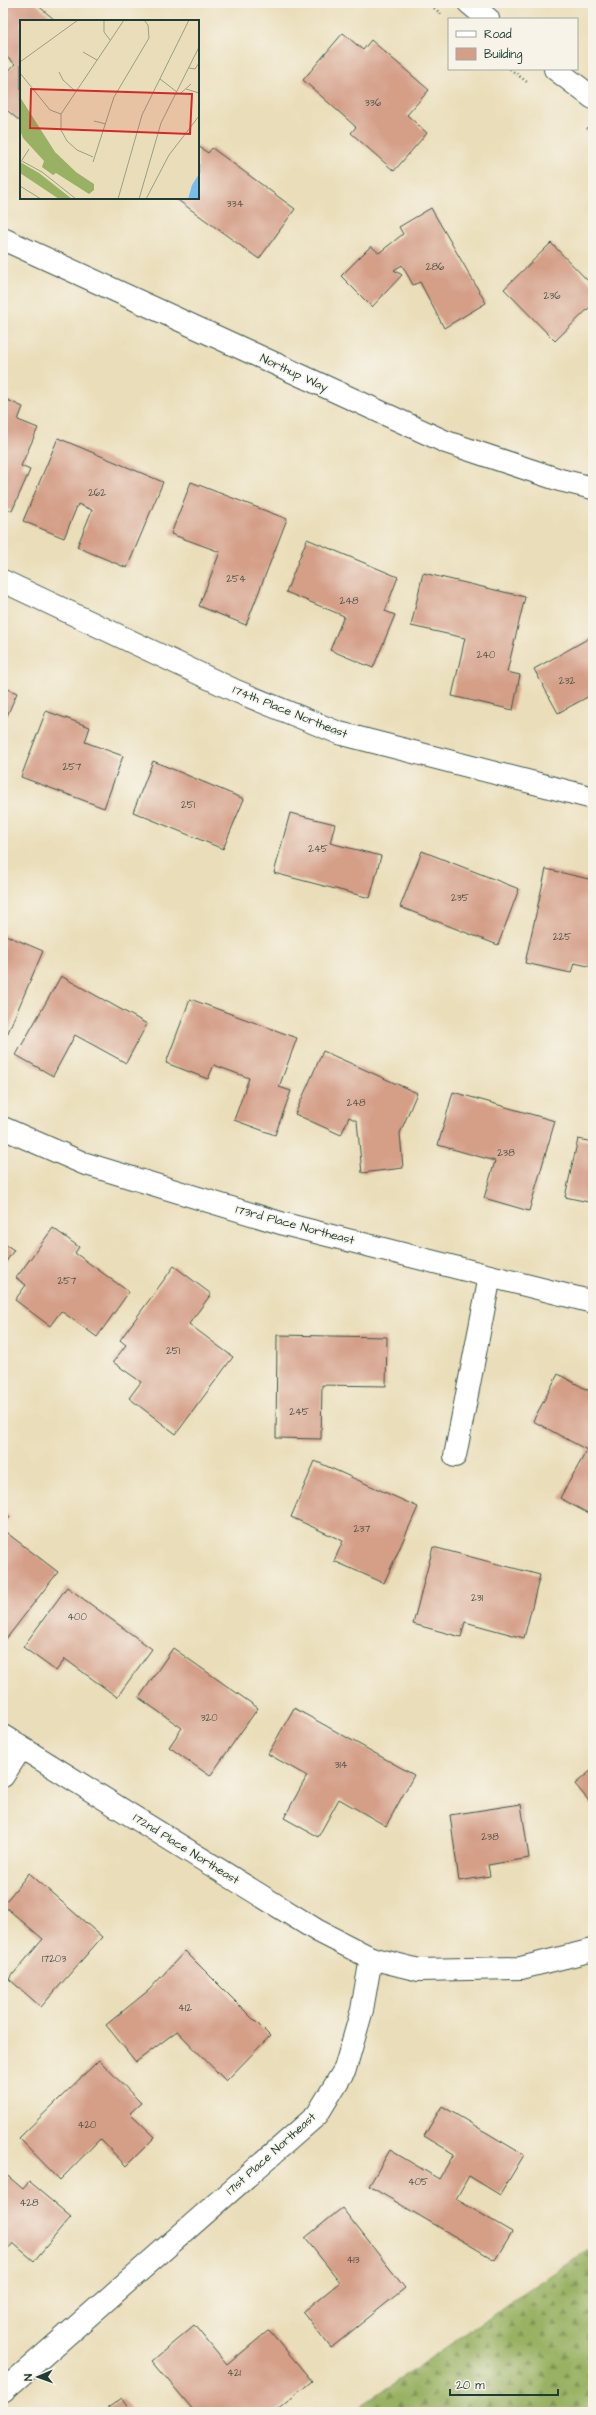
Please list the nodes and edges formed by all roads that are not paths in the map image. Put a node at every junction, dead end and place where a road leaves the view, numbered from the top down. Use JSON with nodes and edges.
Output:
{"nodes":[{"id":1,"x":469,"y":3,"type":"edge"},
{"id":2,"x":487,"y":18,"type":"edge"},
{"id":3,"x":556,"y":70,"type":"edge"},
{"id":4,"x":593,"y":98,"type":"edge"},
{"id":5,"x":3,"y":239,"type":"edge"},
{"id":6,"x":593,"y":488,"type":"edge"},
{"id":7,"x":3,"y":581,"type":"edge"},
{"id":8,"x":593,"y":798,"type":"edge"},
{"id":9,"x":3,"y":1128,"type":"edge"},
{"id":10,"x":490,"y":1276,"type":"junction"},
{"id":11,"x":593,"y":1302,"type":"edge"},
{"id":12,"x":455,"y":1456,"type":"dead end"},
{"id":13,"x":3,"y":1736,"type":"edge"},
{"id":14,"x":21,"y":1748,"type":"junction"},
{"id":15,"x":3,"y":1776,"type":"edge"},
{"id":16,"x":593,"y":1950,"type":"edge"},
{"id":17,"x":371,"y":1958,"type":"junction"},
{"id":18,"x":3,"y":2391,"type":"edge"}],
"edges":[{"from":1,"to":2,"type":"street"},
{"from":3,"to":4,"type":"street"},
{"from":5,"to":6,"type":"street","name":"Northup Way"},
{"from":7,"to":8,"type":"street","name":"174th Place Northeast"},
{"from":9,"to":10,"type":"street","name":"173rd Place Northeast"},
{"from":10,"to":11,"type":"street","name":"173rd Place Northeast"},
{"from":10,"to":12,"type":"street"},
{"from":13,"to":14,"type":"street","name":"172nd Place Northeast"},
{"from":14,"to":15,"type":"street"},
{"from":14,"to":17,"type":"street","name":"172nd Place Northeast"},
{"from":16,"to":17,"type":"street"},
{"from":17,"to":18,"type":"street","name":"171st Place Northeast"}]}
